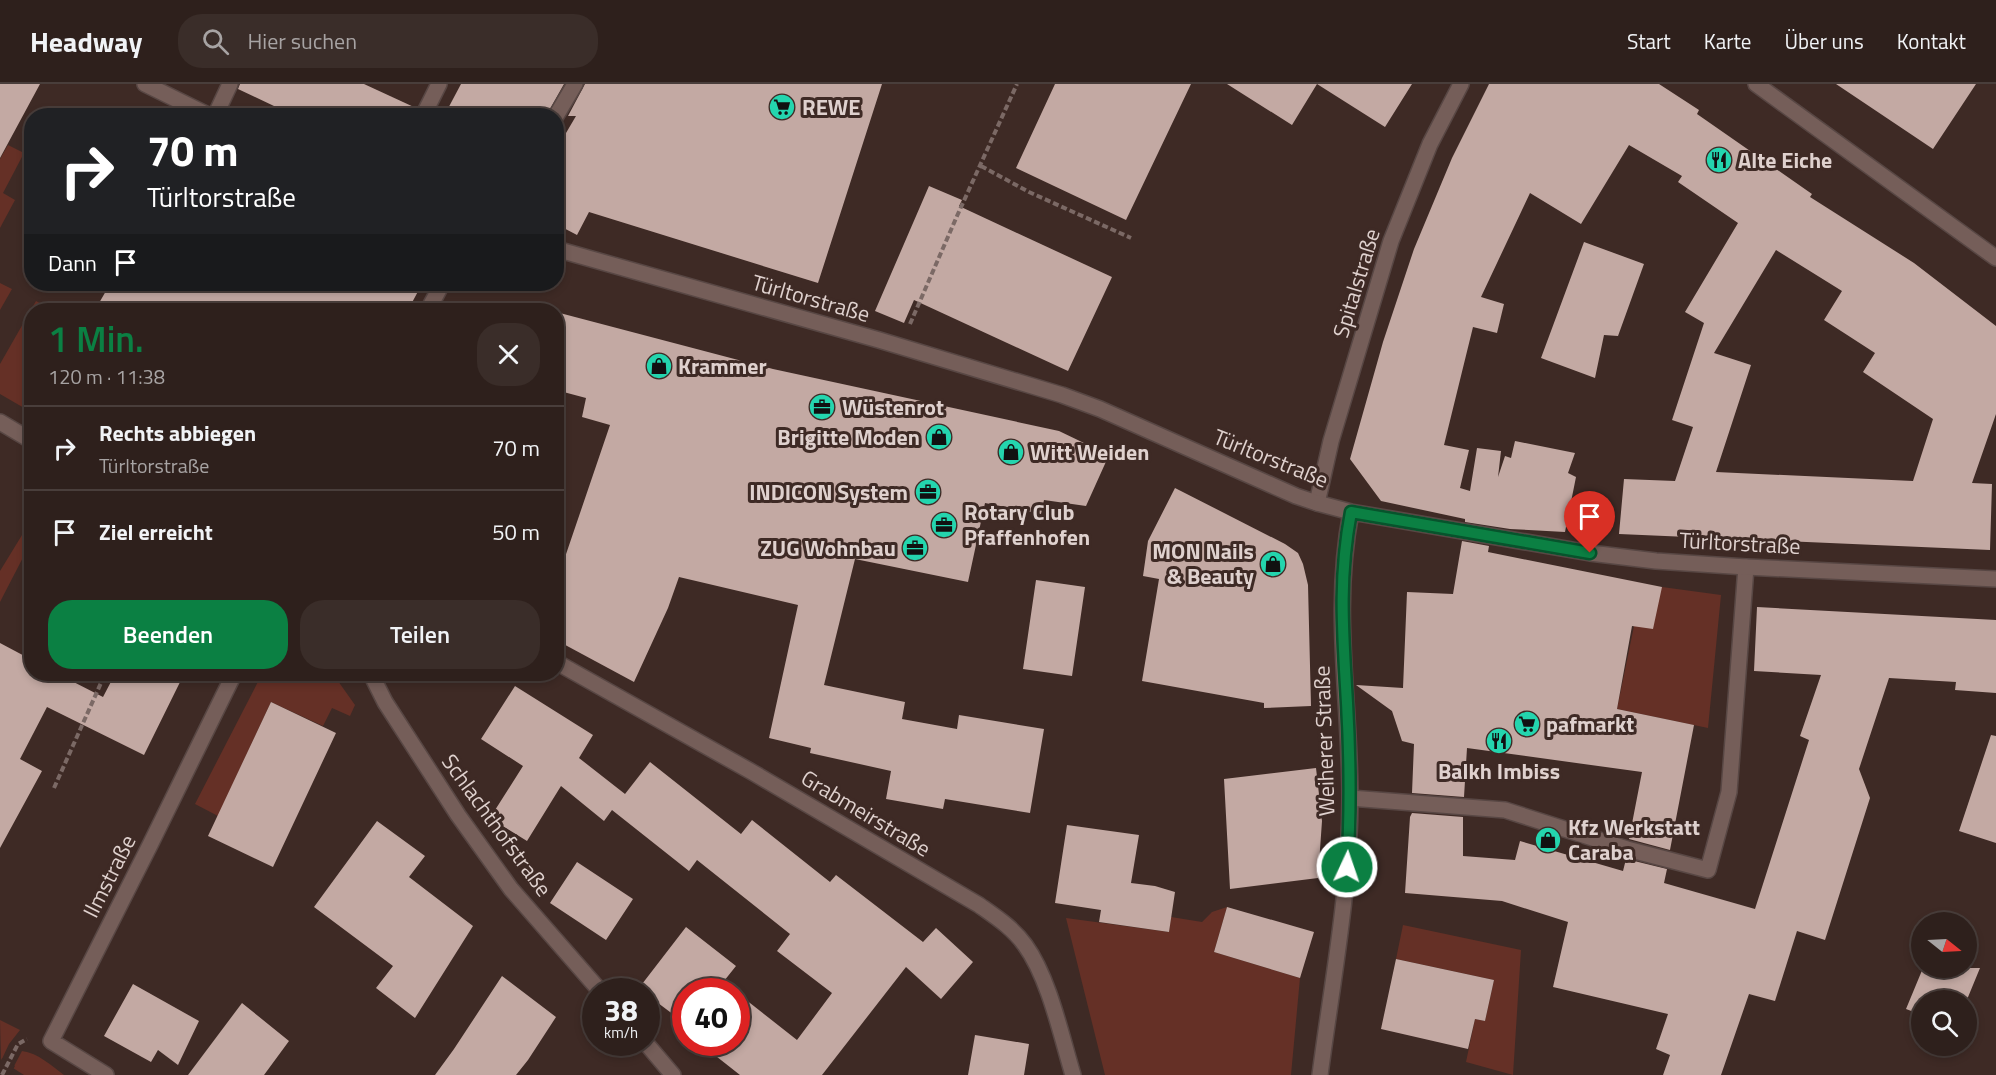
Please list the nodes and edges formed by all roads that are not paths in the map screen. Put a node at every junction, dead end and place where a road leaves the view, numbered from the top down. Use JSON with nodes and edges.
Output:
{"nodes":[{"id":1,"x":145,"y":84,"type":"edge"},
{"id":2,"x":230,"y":84,"type":"edge"},
{"id":3,"x":439,"y":84,"type":"edge"},
{"id":4,"x":575,"y":84,"type":"edge"},
{"id":5,"x":1461,"y":84,"type":"edge"},
{"id":6,"x":1756,"y":84,"type":"edge"},
{"id":7,"x":194,"y":108,"type":"edge"},
{"id":8,"x":219,"y":108,"type":"edge"},
{"id":9,"x":427,"y":108,"type":"edge"},
{"id":10,"x":561,"y":108,"type":"edge"},
{"id":11,"x":564,"y":251,"type":"edge"},
{"id":12,"x":1996,"y":258,"type":"edge"},
{"id":13,"x":0,"y":422,"type":"edge"},
{"id":14,"x":24,"y":436,"type":"edge"},
{"id":15,"x":1317,"y":503,"type":"junction"},
{"id":16,"x":1351,"y":512,"type":"junction"},
{"id":17,"x":1746,"y":567,"type":"junction"},
{"id":18,"x":1996,"y":579,"type":"edge"},
{"id":19,"x":564,"y":666,"type":"edge"},
{"id":20,"x":231,"y":681,"type":"edge"},
{"id":21,"x":374,"y":681,"type":"edge"},
{"id":22,"x":1350,"y":798,"type":"junction"},
{"id":23,"x":589,"y":978,"type":"edge"},
{"id":24,"x":657,"y":1056,"type":"edge"},
{"id":25,"x":106,"y":1075,"type":"edge"},
{"id":26,"x":673,"y":1075,"type":"edge"},
{"id":27,"x":1073,"y":1075,"type":"edge"},
{"id":28,"x":1320,"y":1075,"type":"edge"}],
"edges":[{"from":1,"to":7,"type":"street"},
{"from":2,"to":8,"type":"street"},
{"from":3,"to":9,"type":"street"},
{"from":4,"to":10,"type":"street"},
{"from":5,"to":15,"type":"street","name":"Spitalstraße"},
{"from":6,"to":12,"type":"street"},
{"from":11,"to":15,"type":"street","name":"Türltorstraße"},
{"from":13,"to":14,"type":"street"},
{"from":15,"to":16,"type":"street","name":"Türltorstraße"},
{"from":16,"to":17,"type":"street","name":"Türltorstraße"},
{"from":16,"to":22,"type":"street","name":"Weiherer Straße"},
{"from":17,"to":18,"type":"street","name":"Türltorstraße"},
{"from":17,"to":22,"type":"street"},
{"from":19,"to":27,"type":"street","name":"Grabmeirstraße"},
{"from":20,"to":25,"type":"street","name":"Ilmstraße"},
{"from":21,"to":23,"type":"street","name":"Schlachthofstraße"},
{"from":22,"to":28,"type":"street","name":"Weiherer Straße"},
{"from":24,"to":26,"type":"street"}]}
